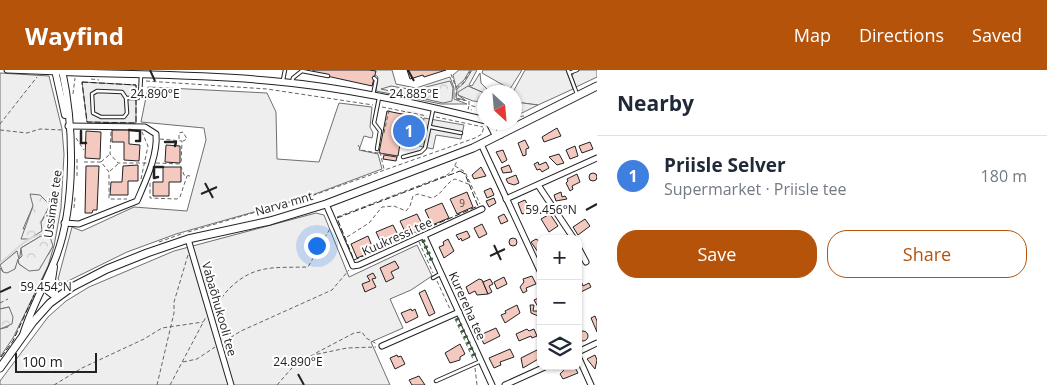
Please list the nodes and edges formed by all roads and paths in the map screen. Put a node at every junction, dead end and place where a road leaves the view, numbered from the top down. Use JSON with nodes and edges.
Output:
{"nodes":[{"id":1,"x":7,"y":70,"type":"edge"},
{"id":2,"x":285,"y":70,"type":"edge"},
{"id":3,"x":471,"y":70,"type":"edge"},
{"id":4,"x":577,"y":70,"type":"edge"},
{"id":5,"x":55,"y":71,"type":"edge"},
{"id":6,"x":63,"y":71,"type":"edge"},
{"id":7,"x":303,"y":71,"type":"edge"},
{"id":8,"x":569,"y":71,"type":"edge"},
{"id":9,"x":41,"y":72,"type":"junction"},
{"id":10,"x":189,"y":73,"type":"edge"},
{"id":11,"x":451,"y":74,"type":"dead end"},
{"id":12,"x":141,"y":75,"type":"edge"},
{"id":13,"x":328,"y":76,"type":"dead end"},
{"id":14,"x":374,"y":78,"type":"dead end"},
{"id":15,"x":283,"y":82,"type":"junction"},
{"id":16,"x":292,"y":83,"type":"junction"},
{"id":17,"x":597,"y":85,"type":"edge"},
{"id":18,"x":456,"y":88,"type":"junction"},
{"id":19,"x":578,"y":94,"type":"junction"},
{"id":20,"x":376,"y":97,"type":"junction"},
{"id":21,"x":126,"y":98,"type":"junction"},
{"id":22,"x":377,"y":106,"type":"junction"},
{"id":23,"x":477,"y":107,"type":"edge"},
{"id":24,"x":389,"y":108,"type":"junction"},
{"id":25,"x":433,"y":108,"type":"junction"},
{"id":26,"x":432,"y":117,"type":"junction"},
{"id":27,"x":477,"y":121,"type":"edge"},
{"id":28,"x":477,"y":122,"type":"edge"},
{"id":29,"x":525,"y":122,"type":"joint"},
{"id":30,"x":0,"y":124,"type":"edge"},
{"id":31,"x":111,"y":126,"type":"junction"},
{"id":32,"x":138,"y":127,"type":"junction"},
{"id":33,"x":430,"y":127,"type":"junction"},
{"id":34,"x":69,"y":128,"type":"junction"},
{"id":35,"x":0,"y":130,"type":"edge"},
{"id":36,"x":483,"y":130,"type":"edge"},
{"id":37,"x":492,"y":130,"type":"edge"},
{"id":38,"x":500,"y":130,"type":"edge"},
{"id":39,"x":382,"y":133,"type":"junction"},
{"id":40,"x":461,"y":133,"type":"dead end"},
{"id":41,"x":75,"y":136,"type":"dead end"},
{"id":42,"x":498,"y":136,"type":"junction"},
{"id":43,"x":156,"y":139,"type":"junction"},
{"id":44,"x":180,"y":139,"type":"junction"},
{"id":45,"x":182,"y":142,"type":"junction"},
{"id":46,"x":382,"y":144,"type":"dead end"},
{"id":47,"x":481,"y":144,"type":"junction"},
{"id":48,"x":377,"y":148,"type":"dead end"},
{"id":49,"x":84,"y":150,"type":"dead end"},
{"id":50,"x":110,"y":154,"type":"junction"},
{"id":51,"x":403,"y":157,"type":"dead end"},
{"id":52,"x":459,"y":158,"type":"dead end"},
{"id":53,"x":597,"y":158,"type":"edge"},
{"id":54,"x":84,"y":162,"type":"dead end"},
{"id":55,"x":101,"y":162,"type":"junction"},
{"id":56,"x":118,"y":163,"type":"junction"},
{"id":57,"x":143,"y":163,"type":"junction"},
{"id":58,"x":153,"y":165,"type":"junction"},
{"id":59,"x":181,"y":165,"type":"junction"},
{"id":60,"x":455,"y":166,"type":"junction"},
{"id":61,"x":384,"y":170,"type":"junction"},
{"id":62,"x":109,"y":172,"type":"junction"},
{"id":63,"x":187,"y":176,"type":"junction"},
{"id":64,"x":190,"y":176,"type":"dead end"},
{"id":65,"x":150,"y":179,"type":"dead end"},
{"id":66,"x":140,"y":182,"type":"dead end"},
{"id":67,"x":471,"y":185,"type":"junction"},
{"id":68,"x":538,"y":185,"type":"junction"},
{"id":69,"x":131,"y":199,"type":"dead end"},
{"id":70,"x":506,"y":199,"type":"junction"},
{"id":71,"x":326,"y":204,"type":"junction"},
{"id":72,"x":481,"y":208,"type":"joint"},
{"id":73,"x":335,"y":221,"type":"junction"},
{"id":74,"x":64,"y":223,"type":"junction"},
{"id":75,"x":571,"y":235,"type":"edge"},
{"id":76,"x":424,"y":236,"type":"junction"},
{"id":77,"x":344,"y":239,"type":"dead end"},
{"id":78,"x":418,"y":239,"type":"junction"},
{"id":79,"x":188,"y":240,"type":"junction"},
{"id":80,"x":155,"y":243,"type":"dead end"},
{"id":81,"x":582,"y":254,"type":"edge"},
{"id":82,"x":56,"y":256,"type":"junction"},
{"id":83,"x":186,"y":258,"type":"dead end"},
{"id":84,"x":586,"y":262,"type":"dead end"},
{"id":85,"x":537,"y":265,"type":"edge"},
{"id":86,"x":353,"y":266,"type":"junction"},
{"id":87,"x":442,"y":274,"type":"junction"},
{"id":88,"x":47,"y":276,"type":"junction"},
{"id":89,"x":434,"y":277,"type":"junction"},
{"id":90,"x":54,"y":286,"type":"junction"},
{"id":91,"x":72,"y":287,"type":"junction"},
{"id":92,"x":56,"y":297,"type":"junction"},
{"id":93,"x":8,"y":299,"type":"dead end"},
{"id":94,"x":0,"y":303,"type":"edge"},
{"id":95,"x":209,"y":312,"type":"junction"},
{"id":96,"x":459,"y":312,"type":"junction"},
{"id":97,"x":453,"y":315,"type":"junction"},
{"id":98,"x":203,"y":322,"type":"junction"},
{"id":99,"x":171,"y":326,"type":"junction"},
{"id":100,"x":21,"y":338,"type":"junction"},
{"id":101,"x":219,"y":344,"type":"junction"},
{"id":102,"x":597,"y":344,"type":"edge"},
{"id":103,"x":382,"y":346,"type":"junction"},
{"id":104,"x":582,"y":350,"type":"edge"},
{"id":105,"x":315,"y":354,"type":"junction"},
{"id":106,"x":182,"y":362,"type":"junction"},
{"id":107,"x":478,"y":362,"type":"junction"},
{"id":108,"x":582,"y":365,"type":"edge"},
{"id":109,"x":0,"y":368,"type":"edge"},
{"id":110,"x":538,"y":370,"type":"edge"},
{"id":111,"x":436,"y":381,"type":"dead end"},
{"id":112,"x":54,"y":385,"type":"edge"},
{"id":113,"x":157,"y":385,"type":"edge"},
{"id":114,"x":170,"y":385,"type":"edge"},
{"id":115,"x":231,"y":385,"type":"edge"},
{"id":116,"x":277,"y":385,"type":"edge"},
{"id":117,"x":477,"y":385,"type":"edge"},
{"id":118,"x":492,"y":385,"type":"edge"},
{"id":119,"x":506,"y":385,"type":"edge"},
{"id":120,"x":591,"y":385,"type":"edge"}],
"edges":[{"from":1,"to":9,"type":"street"},
{"from":2,"to":15,"type":"lane"},
{"from":3,"to":18,"type":"path"},
{"from":4,"to":8,"type":"lane"},
{"from":5,"to":6,"type":"street"},
{"from":5,"to":9,"type":"street"},
{"from":5,"to":34,"type":"street","name":"Ussimäe tee"},
{"from":6,"to":12,"type":"street"},
{"from":6,"to":34,"type":"street","name":"Ussimäe tee"},
{"from":7,"to":13,"type":"lane"},
{"from":7,"to":16,"type":"lane"},
{"from":8,"to":19,"type":"lane"},
{"from":9,"to":30,"type":"path"},
{"from":10,"to":12,"type":"street"},
{"from":10,"to":15,"type":"street"},
{"from":11,"to":18,"type":"path"},
{"from":12,"to":21,"type":"lane"},
{"from":12,"to":22,"type":"path"},
{"from":14,"to":20,"type":"lane"},
{"from":15,"to":16,"type":"street"},
{"from":16,"to":20,"type":"street"},
{"from":17,"to":19,"type":"main road","name":"Narva mnt"},
{"from":18,"to":23,"type":"path"},
{"from":19,"to":29,"type":"main road","name":"Narva mnt"},
{"from":20,"to":22,"type":"lane"},
{"from":20,"to":25,"type":"street"},
{"from":21,"to":21,"type":"lane"},
{"from":22,"to":24,"type":"path"},
{"from":22,"to":39,"type":"lane"},
{"from":24,"to":26,"type":"path"},
{"from":24,"to":39,"type":"path"},
{"from":25,"to":26,"type":"lane"},
{"from":25,"to":27,"type":"street"},
{"from":26,"to":28,"type":"path"},
{"from":26,"to":33,"type":"lane"},
{"from":29,"to":42,"type":"main road","name":"Narva mnt"},
{"from":31,"to":32,"type":"street"},
{"from":31,"to":34,"type":"street"},
{"from":31,"to":50,"type":"path"},
{"from":32,"to":43,"type":"street"},
{"from":32,"to":57,"type":"path"},
{"from":33,"to":40,"type":"lane"},
{"from":33,"to":51,"type":"lane"},
{"from":34,"to":35,"type":"path"},
{"from":34,"to":74,"type":"street","name":"Ussimäe tee"},
{"from":36,"to":61,"type":"path"},
{"from":37,"to":42,"type":"street"},
{"from":38,"to":42,"type":"street"},
{"from":39,"to":48,"type":"lane"},
{"from":41,"to":49,"type":"path"},
{"from":42,"to":47,"type":"main road","name":"Narva mnt"},
{"from":43,"to":44,"type":"path"},
{"from":43,"to":58,"type":"street"},
{"from":44,"to":45,"type":"path"},
{"from":44,"to":45,"type":"path"},
{"from":45,"to":59,"type":"path"},
{"from":46,"to":61,"type":"path"},
{"from":47,"to":70,"type":"street"},
{"from":47,"to":71,"type":"main road","name":"Narva mnt"},
{"from":50,"to":55,"type":"path"},
{"from":50,"to":56,"type":"path"},
{"from":52,"to":60,"type":"path"},
{"from":53,"to":68,"type":"street"},
{"from":54,"to":55,"type":"path"},
{"from":55,"to":62,"type":"path"},
{"from":56,"to":57,"type":"path"},
{"from":56,"to":62,"type":"path"},
{"from":57,"to":58,"type":"path"},
{"from":57,"to":66,"type":"path"},
{"from":58,"to":59,"type":"path"},
{"from":58,"to":74,"type":"street"},
{"from":59,"to":63,"type":"path"},
{"from":60,"to":67,"type":"path"},
{"from":60,"to":73,"type":"path"},
{"from":61,"to":80,"type":"path"},
{"from":62,"to":69,"type":"path"},
{"from":63,"to":64,"type":"path"},
{"from":63,"to":65,"type":"path"},
{"from":67,"to":72,"type":"path"},
{"from":67,"to":77,"type":"path"},
{"from":68,"to":70,"type":"street"},
{"from":68,"to":75,"type":"street"},
{"from":70,"to":85,"type":"street"},
{"from":71,"to":73,"type":"street","name":"Kuukressi tee"},
{"from":71,"to":79,"type":"main road","name":"Narva mnt"},
{"from":72,"to":76,"type":"street","name":"Kuukressi tee"},
{"from":73,"to":86,"type":"street","name":"Kuukressi tee"},
{"from":73,"to":95,"type":"path"},
{"from":74,"to":82,"type":"street","name":"Ussimäe tee"},
{"from":76,"to":78,"type":"street","name":"Kuukressi tee"},
{"from":76,"to":87,"type":"street","name":"Kurereha tee"},
{"from":78,"to":86,"type":"street","name":"Kuukressi tee"},
{"from":78,"to":89,"type":"path"},
{"from":79,"to":91,"type":"main road","name":"Narva mnt"},
{"from":79,"to":95,"type":"street","name":"Vabaõhukooli tee"},
{"from":81,"to":84,"type":"street"},
{"from":82,"to":88,"type":"street","name":"Ussimäe tee"},
{"from":82,"to":90,"type":"street"},
{"from":83,"to":99,"type":"path"},
{"from":86,"to":101,"type":"path"},
{"from":87,"to":89,"type":"lane"},
{"from":87,"to":96,"type":"street","name":"Kurereha tee"},
{"from":88,"to":92,"type":"street"},
{"from":88,"to":100,"type":"street","name":"Ussimäe tee"},
{"from":89,"to":97,"type":"path"},
{"from":90,"to":91,"type":"street"},
{"from":90,"to":92,"type":"street"},
{"from":91,"to":92,"type":"main road","name":"Narva mnt"},
{"from":92,"to":100,"type":"main road","name":"Narva mnt"},
{"from":93,"to":94,"type":"path"},
{"from":95,"to":98,"type":"path"},
{"from":95,"to":101,"type":"street","name":"Vabaõhukooli tee"},
{"from":96,"to":97,"type":"street"},
{"from":96,"to":107,"type":"street","name":"Kurereha tee"},
{"from":97,"to":103,"type":"street"},
{"from":97,"to":107,"type":"path"},
{"from":98,"to":99,"type":"path"},
{"from":98,"to":106,"type":"path"},
{"from":99,"to":112,"type":"path"},
{"from":99,"to":113,"type":"path"},
{"from":100,"to":109,"type":"main road","name":"Narva mnt"},
{"from":101,"to":106,"type":"path"},
{"from":101,"to":115,"type":"street","name":"Vabaõhukooli tee"},
{"from":102,"to":104,"type":"street"},
{"from":103,"to":105,"type":"path"},
{"from":103,"to":105,"type":"path"},
{"from":105,"to":116,"type":"path"},
{"from":106,"to":114,"type":"path"},
{"from":107,"to":111,"type":"lane"},
{"from":107,"to":117,"type":"path"},
{"from":107,"to":118,"type":"street","name":"Kurereha tee"},
{"from":108,"to":120,"type":"street"},
{"from":110,"to":119,"type":"street"}]}
